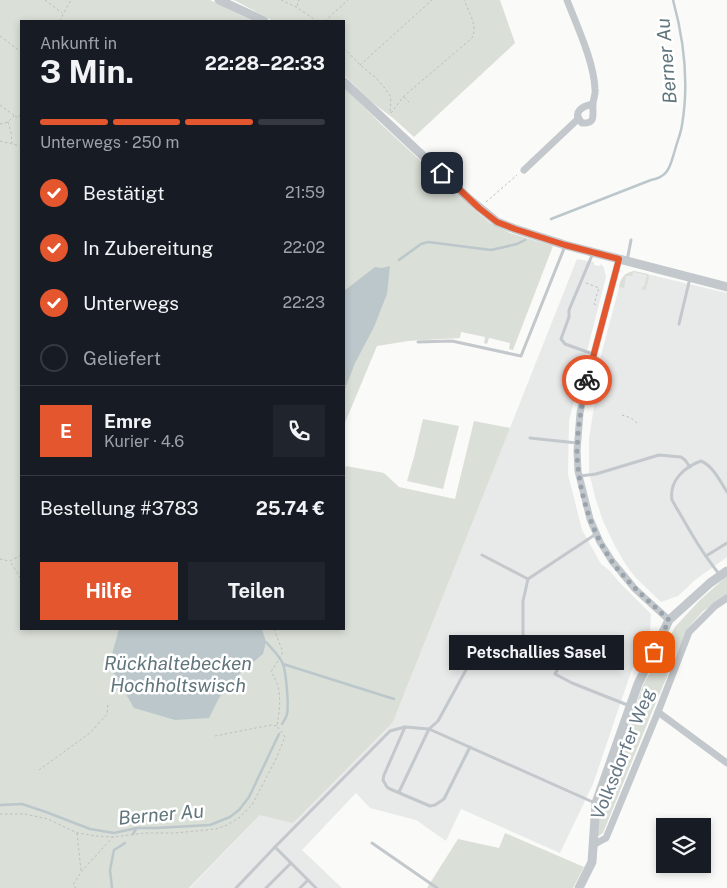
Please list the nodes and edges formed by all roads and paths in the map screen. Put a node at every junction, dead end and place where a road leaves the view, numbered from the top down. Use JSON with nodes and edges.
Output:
{"nodes":[{"id":1,"x":45,"y":0,"type":"edge"},
{"id":2,"x":71,"y":0,"type":"edge"},
{"id":3,"x":219,"y":0,"type":"edge"},
{"id":4,"x":281,"y":0,"type":"edge"},
{"id":5,"x":300,"y":0,"type":"edge"},
{"id":6,"x":348,"y":0,"type":"edge"},
{"id":7,"x":432,"y":0,"type":"edge"},
{"id":8,"x":464,"y":0,"type":"edge"},
{"id":9,"x":567,"y":0,"type":"edge"},
{"id":10,"x":296,"y":7,"type":"junction"},
{"id":11,"x":63,"y":14,"type":"junction"},
{"id":12,"x":60,"y":20,"type":"edge"},
{"id":13,"x":262,"y":20,"type":"edge"},
{"id":14,"x":316,"y":20,"type":"edge"},
{"id":15,"x":326,"y":20,"type":"edge"},
{"id":16,"x":0,"y":36,"type":"edge"},
{"id":17,"x":345,"y":49,"type":"edge"},
{"id":18,"x":20,"y":51,"type":"edge"},
{"id":19,"x":360,"y":65,"type":"junction"},
{"id":20,"x":345,"y":83,"type":"edge"},
{"id":21,"x":404,"y":96,"type":"junction"},
{"id":22,"x":410,"y":102,"type":"dead end"},
{"id":23,"x":593,"y":104,"type":"junction"},
{"id":24,"x":0,"y":105,"type":"edge"},
{"id":25,"x":390,"y":113,"type":"junction"},
{"id":26,"x":20,"y":115,"type":"edge"},
{"id":27,"x":14,"y":116,"type":"junction"},
{"id":28,"x":18,"y":118,"type":"joint"},
{"id":29,"x":578,"y":119,"type":"junction"},
{"id":30,"x":8,"y":122,"type":"junction"},
{"id":31,"x":0,"y":124,"type":"edge"},
{"id":32,"x":388,"y":124,"type":"junction"},
{"id":33,"x":0,"y":141,"type":"edge"},
{"id":34,"x":12,"y":144,"type":"junction"},
{"id":35,"x":20,"y":146,"type":"edge"},
{"id":36,"x":524,"y":170,"type":"joint"},
{"id":37,"x":479,"y":208,"type":"junction"},
{"id":38,"x":631,"y":240,"type":"dead end"},
{"id":39,"x":565,"y":245,"type":"junction"},
{"id":40,"x":593,"y":252,"type":"junction"},
{"id":41,"x":623,"y":260,"type":"junction"},
{"id":42,"x":690,"y":278,"type":"junction"},
{"id":43,"x":581,"y":281,"type":"junction"},
{"id":44,"x":727,"y":287,"type":"edge"},
{"id":45,"x":606,"y":308,"type":"junction"},
{"id":46,"x":679,"y":324,"type":"dead end"},
{"id":47,"x":418,"y":342,"type":"dead end"},
{"id":48,"x":594,"y":355,"type":"junction"},
{"id":49,"x":622,"y":415,"type":"dead end"},
{"id":50,"x":637,"y":423,"type":"dead end"},
{"id":51,"x":530,"y":438,"type":"dead end"},
{"id":52,"x":577,"y":443,"type":"junction"},
{"id":53,"x":690,"y":467,"type":"junction"},
{"id":54,"x":579,"y":476,"type":"junction"},
{"id":55,"x":727,"y":492,"type":"edge"},
{"id":56,"x":596,"y":534,"type":"junction"},
{"id":57,"x":727,"y":544,"type":"edge"},
{"id":58,"x":482,"y":555,"type":"dead end"},
{"id":59,"x":20,"y":556,"type":"edge"},
{"id":60,"x":706,"y":556,"type":"junction"},
{"id":61,"x":0,"y":559,"type":"edge"},
{"id":62,"x":10,"y":561,"type":"junction"},
{"id":63,"x":724,"y":573,"type":"edge"},
{"id":64,"x":20,"y":577,"type":"edge"},
{"id":65,"x":528,"y":579,"type":"junction"},
{"id":66,"x":727,"y":598,"type":"edge"},
{"id":67,"x":669,"y":620,"type":"junction"},
{"id":68,"x":274,"y":630,"type":"edge"},
{"id":69,"x":523,"y":640,"type":"dead end"},
{"id":70,"x":563,"y":659,"type":"dead end"},
{"id":71,"x":467,"y":668,"type":"dead end"},
{"id":72,"x":108,"y":703,"type":"dead end"},
{"id":73,"x":630,"y":706,"type":"junction"},
{"id":74,"x":658,"y":712,"type":"junction"},
{"id":75,"x":278,"y":726,"type":"junction"},
{"id":76,"x":405,"y":727,"type":"junction"},
{"id":77,"x":430,"y":729,"type":"junction"},
{"id":78,"x":215,"y":736,"type":"dead end"},
{"id":79,"x":470,"y":746,"type":"junction"},
{"id":80,"x":727,"y":763,"type":"edge"},
{"id":81,"x":39,"y":770,"type":"dead end"},
{"id":82,"x":399,"y":792,"type":"junction"},
{"id":83,"x":596,"y":803,"type":"junction"},
{"id":84,"x":0,"y":814,"type":"edge"},
{"id":85,"x":77,"y":833,"type":"junction"},
{"id":86,"x":113,"y":837,"type":"junction"},
{"id":87,"x":372,"y":843,"type":"dead end"},
{"id":88,"x":593,"y":845,"type":"junction"},
{"id":89,"x":275,"y":847,"type":"junction"},
{"id":90,"x":291,"y":863,"type":"junction"},
{"id":91,"x":81,"y":872,"type":"junction"},
{"id":92,"x":308,"y":880,"type":"junction"},
{"id":93,"x":73,"y":885,"type":"junction"},
{"id":94,"x":69,"y":888,"type":"edge"},
{"id":95,"x":76,"y":888,"type":"edge"},
{"id":96,"x":236,"y":888,"type":"edge"},
{"id":97,"x":266,"y":888,"type":"edge"},
{"id":98,"x":300,"y":888,"type":"edge"},
{"id":99,"x":316,"y":888,"type":"edge"},
{"id":100,"x":436,"y":888,"type":"edge"},
{"id":101,"x":579,"y":888,"type":"edge"}],
"edges":[{"from":1,"to":11,"type":"path"},
{"from":2,"to":11,"type":"path"},
{"from":3,"to":13,"type":"street"},
{"from":4,"to":10,"type":"path"},
{"from":5,"to":10,"type":"path"},
{"from":6,"to":15,"type":"path"},
{"from":7,"to":19,"type":"path"},
{"from":8,"to":21,"type":"path"},
{"from":9,"to":23,"type":"street"},
{"from":10,"to":14,"type":"path"},
{"from":11,"to":12,"type":"path"},
{"from":16,"to":18,"type":"path"},
{"from":17,"to":19,"type":"path"},
{"from":19,"to":25,"type":"path"},
{"from":20,"to":32,"type":"street"},
{"from":21,"to":22,"type":"path"},
{"from":21,"to":25,"type":"path"},
{"from":23,"to":29,"type":"street"},
{"from":23,"to":29,"type":"street"},
{"from":24,"to":27,"type":"path"},
{"from":25,"to":32,"type":"path"},
{"from":26,"to":28,"type":"path"},
{"from":27,"to":28,"type":"path"},
{"from":27,"to":30,"type":"path"},
{"from":29,"to":36,"type":"street"},
{"from":30,"to":31,"type":"path"},
{"from":30,"to":34,"type":"path"},
{"from":32,"to":37,"type":"street"},
{"from":33,"to":34,"type":"path"},
{"from":34,"to":35,"type":"path"},
{"from":36,"to":37,"type":"path"},
{"from":37,"to":39,"type":"street"},
{"from":38,"to":41,"type":"lane"},
{"from":39,"to":40,"type":"street"},
{"from":39,"to":47,"type":"lane"},
{"from":40,"to":41,"type":"street"},
{"from":40,"to":43,"type":"lane"},
{"from":41,"to":42,"type":"street"},
{"from":41,"to":45,"type":"street"},
{"from":42,"to":44,"type":"street"},
{"from":42,"to":46,"type":"lane"},
{"from":43,"to":45,"type":"path"},
{"from":43,"to":48,"type":"lane"},
{"from":45,"to":48,"type":"street"},
{"from":48,"to":52,"type":"street"},
{"from":49,"to":50,"type":"path"},
{"from":51,"to":52,"type":"lane"},
{"from":52,"to":54,"type":"street"},
{"from":53,"to":54,"type":"lane"},
{"from":53,"to":55,"type":"lane"},
{"from":53,"to":60,"type":"lane"},
{"from":54,"to":56,"type":"street"},
{"from":56,"to":65,"type":"lane"},
{"from":56,"to":67,"type":"street"},
{"from":57,"to":60,"type":"lane"},
{"from":58,"to":65,"type":"lane"},
{"from":59,"to":62,"type":"path"},
{"from":60,"to":63,"type":"lane"},
{"from":61,"to":62,"type":"path"},
{"from":62,"to":64,"type":"path"},
{"from":63,"to":67,"type":"street","name":"Volksdorfer Weg"},
{"from":65,"to":69,"type":"lane"},
{"from":66,"to":74,"type":"street","name":"Volksdorfer Weg"},
{"from":67,"to":73,"type":"street","name":"Volksdorfer Weg"},
{"from":68,"to":75,"type":"path"},
{"from":70,"to":73,"type":"lane"},
{"from":71,"to":77,"type":"lane"},
{"from":72,"to":81,"type":"path"},
{"from":73,"to":83,"type":"street","name":"Volksdorfer Weg"},
{"from":74,"to":80,"type":"street"},
{"from":74,"to":88,"type":"street","name":"Volksdorfer Weg"},
{"from":75,"to":78,"type":"path"},
{"from":75,"to":86,"type":"path"},
{"from":76,"to":77,"type":"lane"},
{"from":76,"to":82,"type":"lane"},
{"from":76,"to":89,"type":"lane"},
{"from":77,"to":79,"type":"lane"},
{"from":77,"to":82,"type":"lane"},
{"from":79,"to":82,"type":"lane"},
{"from":79,"to":83,"type":"lane"},
{"from":83,"to":88,"type":"street","name":"Volksdorfer Weg"},
{"from":84,"to":85,"type":"path"},
{"from":85,"to":86,"type":"path"},
{"from":85,"to":91,"type":"path"},
{"from":86,"to":91,"type":"path"},
{"from":87,"to":100,"type":"lane"},
{"from":88,"to":101,"type":"street","name":"Volksdorfer Weg"},
{"from":89,"to":90,"type":"lane"},
{"from":89,"to":96,"type":"lane"},
{"from":90,"to":92,"type":"lane"},
{"from":90,"to":97,"type":"lane"},
{"from":91,"to":93,"type":"path"},
{"from":92,"to":98,"type":"lane"},
{"from":92,"to":99,"type":"lane"},
{"from":93,"to":94,"type":"path"},
{"from":93,"to":95,"type":"path"}]}
